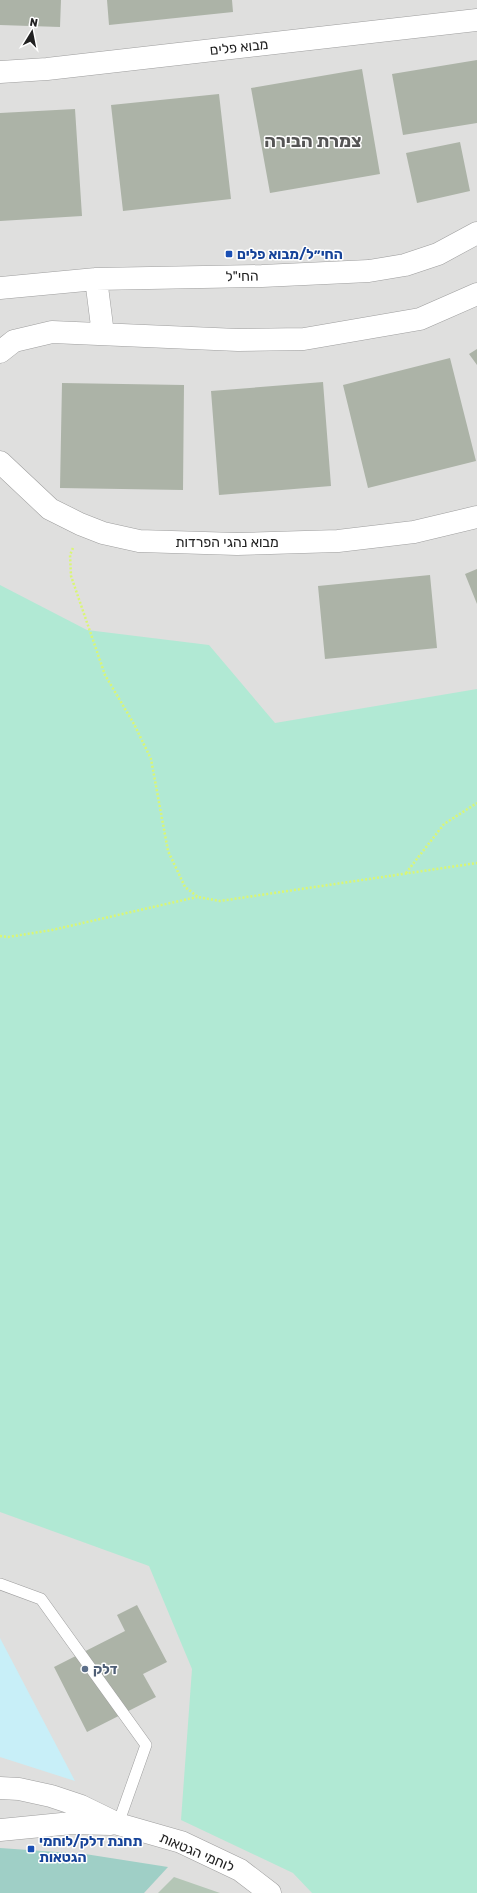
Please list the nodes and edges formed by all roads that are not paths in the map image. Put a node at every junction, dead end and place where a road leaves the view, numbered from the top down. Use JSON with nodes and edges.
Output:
{"nodes":[{"id":1,"x":477,"y":20,"type":"edge"},
{"id":2,"x":0,"y":72,"type":"edge"},
{"id":3,"x":477,"y":232,"type":"edge"},
{"id":4,"x":96,"y":279,"type":"junction"},
{"id":5,"x":0,"y":288,"type":"edge"},
{"id":6,"x":477,"y":294,"type":"edge"},
{"id":7,"x":103,"y":334,"type":"junction"},
{"id":8,"x":0,"y":352,"type":"edge"},
{"id":9,"x":0,"y":462,"type":"edge"},
{"id":10,"x":477,"y":517,"type":"edge"},
{"id":11,"x":0,"y":1584,"type":"edge"},
{"id":12,"x":0,"y":1776,"type":"edge"},
{"id":13,"x":10,"y":1789,"type":"edge"},
{"id":14,"x":118,"y":1824,"type":"junction"},
{"id":15,"x":0,"y":1830,"type":"edge"},
{"id":16,"x":270,"y":1893,"type":"edge"}],
"edges":[{"from":1,"to":2,"type":"street","name":"מבוא פלים"},
{"from":3,"to":4,"type":"street","name":"החי\"ל"},
{"from":4,"to":5,"type":"street","name":"החי\"ל"},
{"from":4,"to":7,"type":"street"},
{"from":6,"to":7,"type":"street"},
{"from":7,"to":8,"type":"street"},
{"from":9,"to":10,"type":"street","name":"מבוא נהגי הפרדות"},
{"from":11,"to":14,"type":"lane"},
{"from":12,"to":13,"type":"street"},
{"from":13,"to":14,"type":"street","name":"לוחמי הגטאות"},
{"from":14,"to":15,"type":"street","name":"לוחמי הגטאות"},
{"from":14,"to":16,"type":"street","name":"לוחמי הגטאות"}]}
